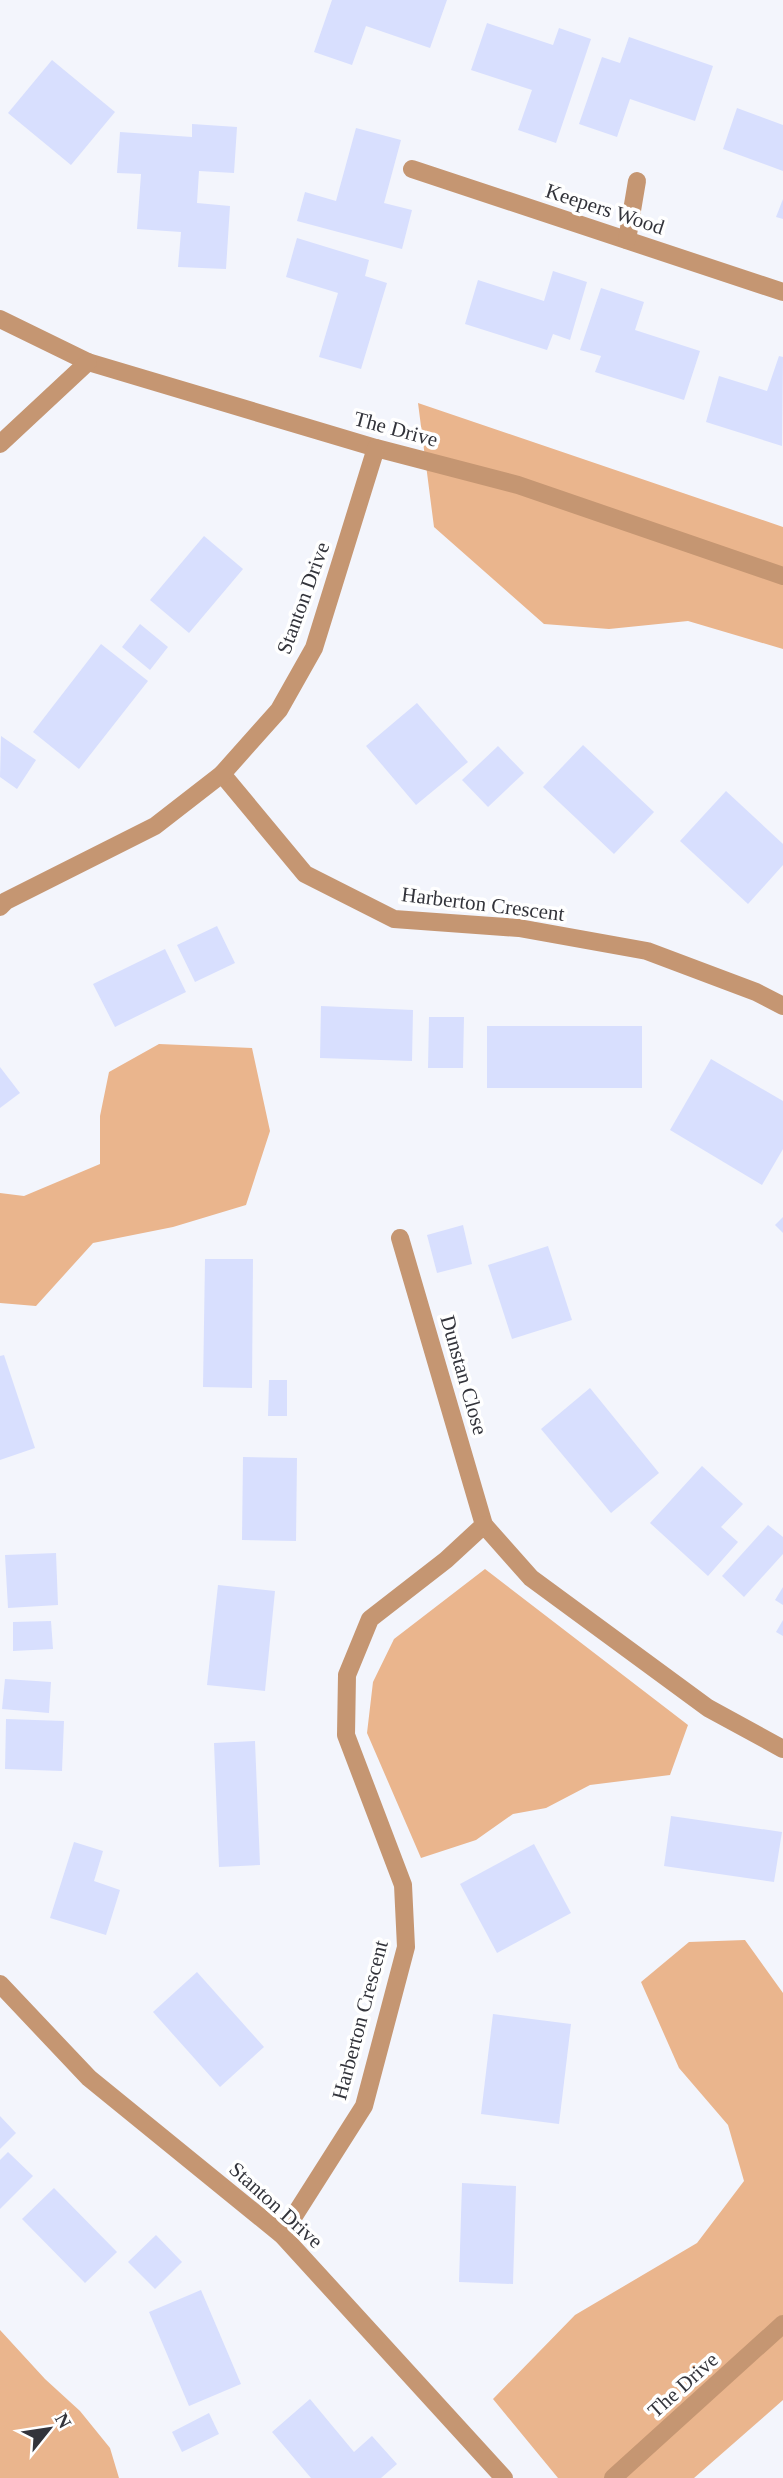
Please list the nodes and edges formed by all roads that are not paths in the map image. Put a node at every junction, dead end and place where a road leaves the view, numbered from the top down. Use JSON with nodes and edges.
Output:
{"nodes":[{"id":1,"x":412,"y":169,"type":"dead end"},
{"id":2,"x":637,"y":181,"type":"dead end"},
{"id":3,"x":626,"y":240,"type":"junction"},
{"id":4,"x":783,"y":292,"type":"edge"},
{"id":5,"x":0,"y":318,"type":"edge"},
{"id":6,"x":88,"y":362,"type":"junction"},
{"id":7,"x":0,"y":444,"type":"edge"},
{"id":8,"x":376,"y":448,"type":"junction"},
{"id":9,"x":783,"y":576,"type":"edge"},
{"id":10,"x":222,"y":774,"type":"junction"},
{"id":11,"x":0,"y":906,"type":"edge"},
{"id":12,"x":783,"y":1006,"type":"edge"},
{"id":13,"x":400,"y":1238,"type":"dead end"},
{"id":14,"x":484,"y":1525,"type":"junction"},
{"id":15,"x":783,"y":1749,"type":"edge"},
{"id":16,"x":0,"y":1984,"type":"edge"},
{"id":17,"x":282,"y":2235,"type":"junction"},
{"id":18,"x":783,"y":2324,"type":"edge"},
{"id":19,"x":504,"y":2478,"type":"edge"},
{"id":20,"x":612,"y":2478,"type":"edge"}],
"edges":[{"from":1,"to":3,"type":"street","name":"Keepers Wood"},
{"from":2,"to":3,"type":"street"},
{"from":3,"to":4,"type":"street","name":"Keepers Wood"},
{"from":5,"to":6,"type":"street","name":"The Drive"},
{"from":6,"to":7,"type":"street"},
{"from":6,"to":8,"type":"street","name":"The Drive"},
{"from":8,"to":9,"type":"street","name":"The Drive"},
{"from":8,"to":10,"type":"street","name":"Stanton Drive"},
{"from":10,"to":11,"type":"street","name":"Stanton Drive"},
{"from":10,"to":12,"type":"street","name":"Harberton Crescent"},
{"from":13,"to":14,"type":"street","name":"Dunstan Close"},
{"from":14,"to":15,"type":"street"},
{"from":14,"to":17,"type":"street","name":"Harberton Crescent"},
{"from":16,"to":17,"type":"street","name":"Stanton Drive"},
{"from":17,"to":19,"type":"street","name":"Stanton Drive"},
{"from":18,"to":20,"type":"street","name":"The Drive"}]}
